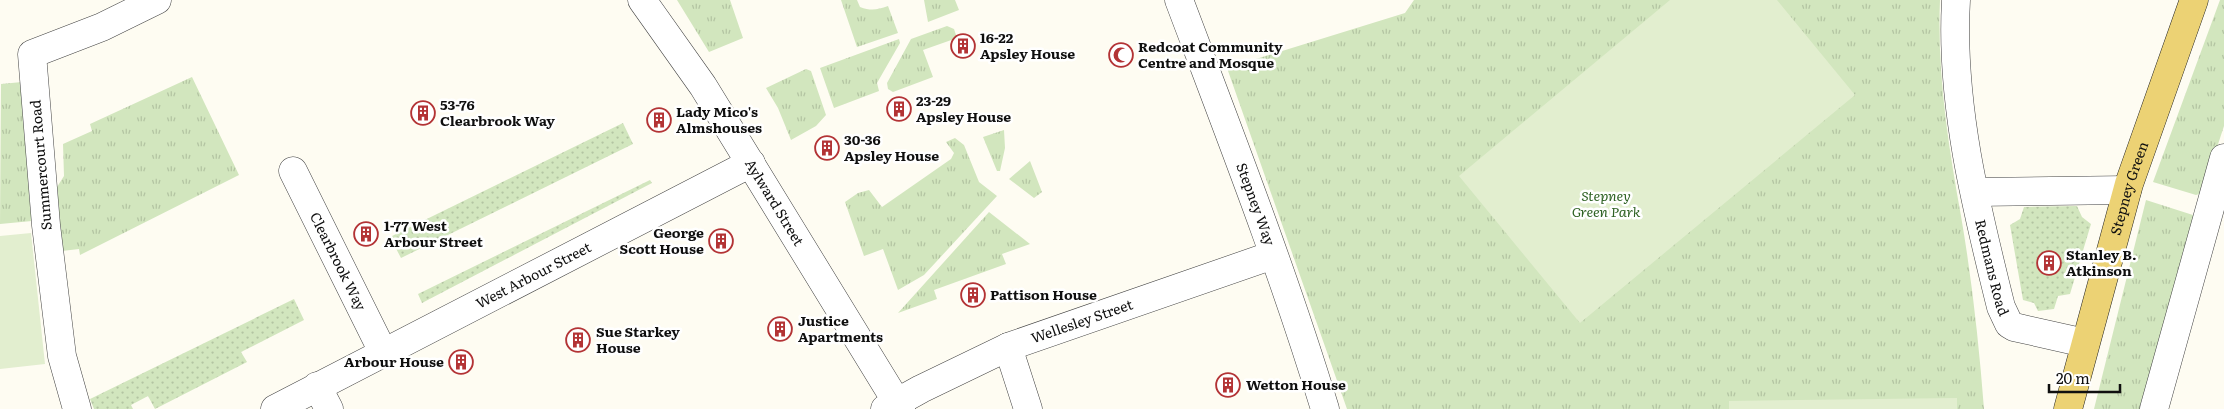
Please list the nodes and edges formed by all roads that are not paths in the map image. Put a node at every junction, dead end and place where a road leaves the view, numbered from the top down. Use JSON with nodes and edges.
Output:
{"nodes":[{"id":1,"x":157,"y":0,"type":"edge"},
{"id":2,"x":642,"y":0,"type":"edge"},
{"id":3,"x":1179,"y":0,"type":"edge"},
{"id":4,"x":1956,"y":0,"type":"edge"},
{"id":5,"x":2194,"y":0,"type":"edge"},
{"id":6,"x":2224,"y":158,"type":"edge"},
{"id":7,"x":751,"y":163,"type":"junction"},
{"id":8,"x":293,"y":171,"type":"dead end"},
{"id":9,"x":2127,"y":190,"type":"junction"},
{"id":10,"x":1975,"y":192,"type":"junction"},
{"id":11,"x":1273,"y":254,"type":"junction"},
{"id":12,"x":2085,"y":343,"type":"junction"},
{"id":13,"x":1008,"y":347,"type":"junction"},
{"id":14,"x":383,"y":352,"type":"junction"},
{"id":15,"x":323,"y":398,"type":"edge"},
{"id":16,"x":894,"y":407,"type":"edge"},
{"id":17,"x":77,"y":409,"type":"edge"},
{"id":18,"x":274,"y":409,"type":"edge"},
{"id":19,"x":1028,"y":409,"type":"edge"},
{"id":20,"x":1325,"y":409,"type":"edge"},
{"id":21,"x":2068,"y":409,"type":"edge"},
{"id":22,"x":2154,"y":409,"type":"edge"}],
"edges":[{"from":1,"to":17,"type":"street","name":"Summercourt Road"},
{"from":2,"to":7,"type":"street","name":"Aylward Street"},
{"from":3,"to":11,"type":"street","name":"Stepney Way"},
{"from":4,"to":10,"type":"street","name":"Redmans Road"},
{"from":5,"to":9,"type":"main road","name":"Stepney Green"},
{"from":6,"to":22,"type":"street"},
{"from":7,"to":14,"type":"street","name":"West Arbour Street"},
{"from":7,"to":16,"type":"street","name":"Aylward Street"},
{"from":8,"to":14,"type":"street","name":"Clearbrook Way"},
{"from":9,"to":10,"type":"street"},
{"from":9,"to":12,"type":"main road","name":"Stepney Green"},
{"from":10,"to":12,"type":"street","name":"Redmans Road"},
{"from":11,"to":13,"type":"street","name":"Wellesley Street"},
{"from":11,"to":20,"type":"street","name":"Stepney Way"},
{"from":12,"to":21,"type":"main road","name":"Stepney Green"},
{"from":13,"to":16,"type":"street","name":"Wellesley Street"},
{"from":13,"to":19,"type":"street"},
{"from":14,"to":15,"type":"street","name":"West Arbour Street"},
{"from":15,"to":18,"type":"street","name":"West Arbour Street"}]}
